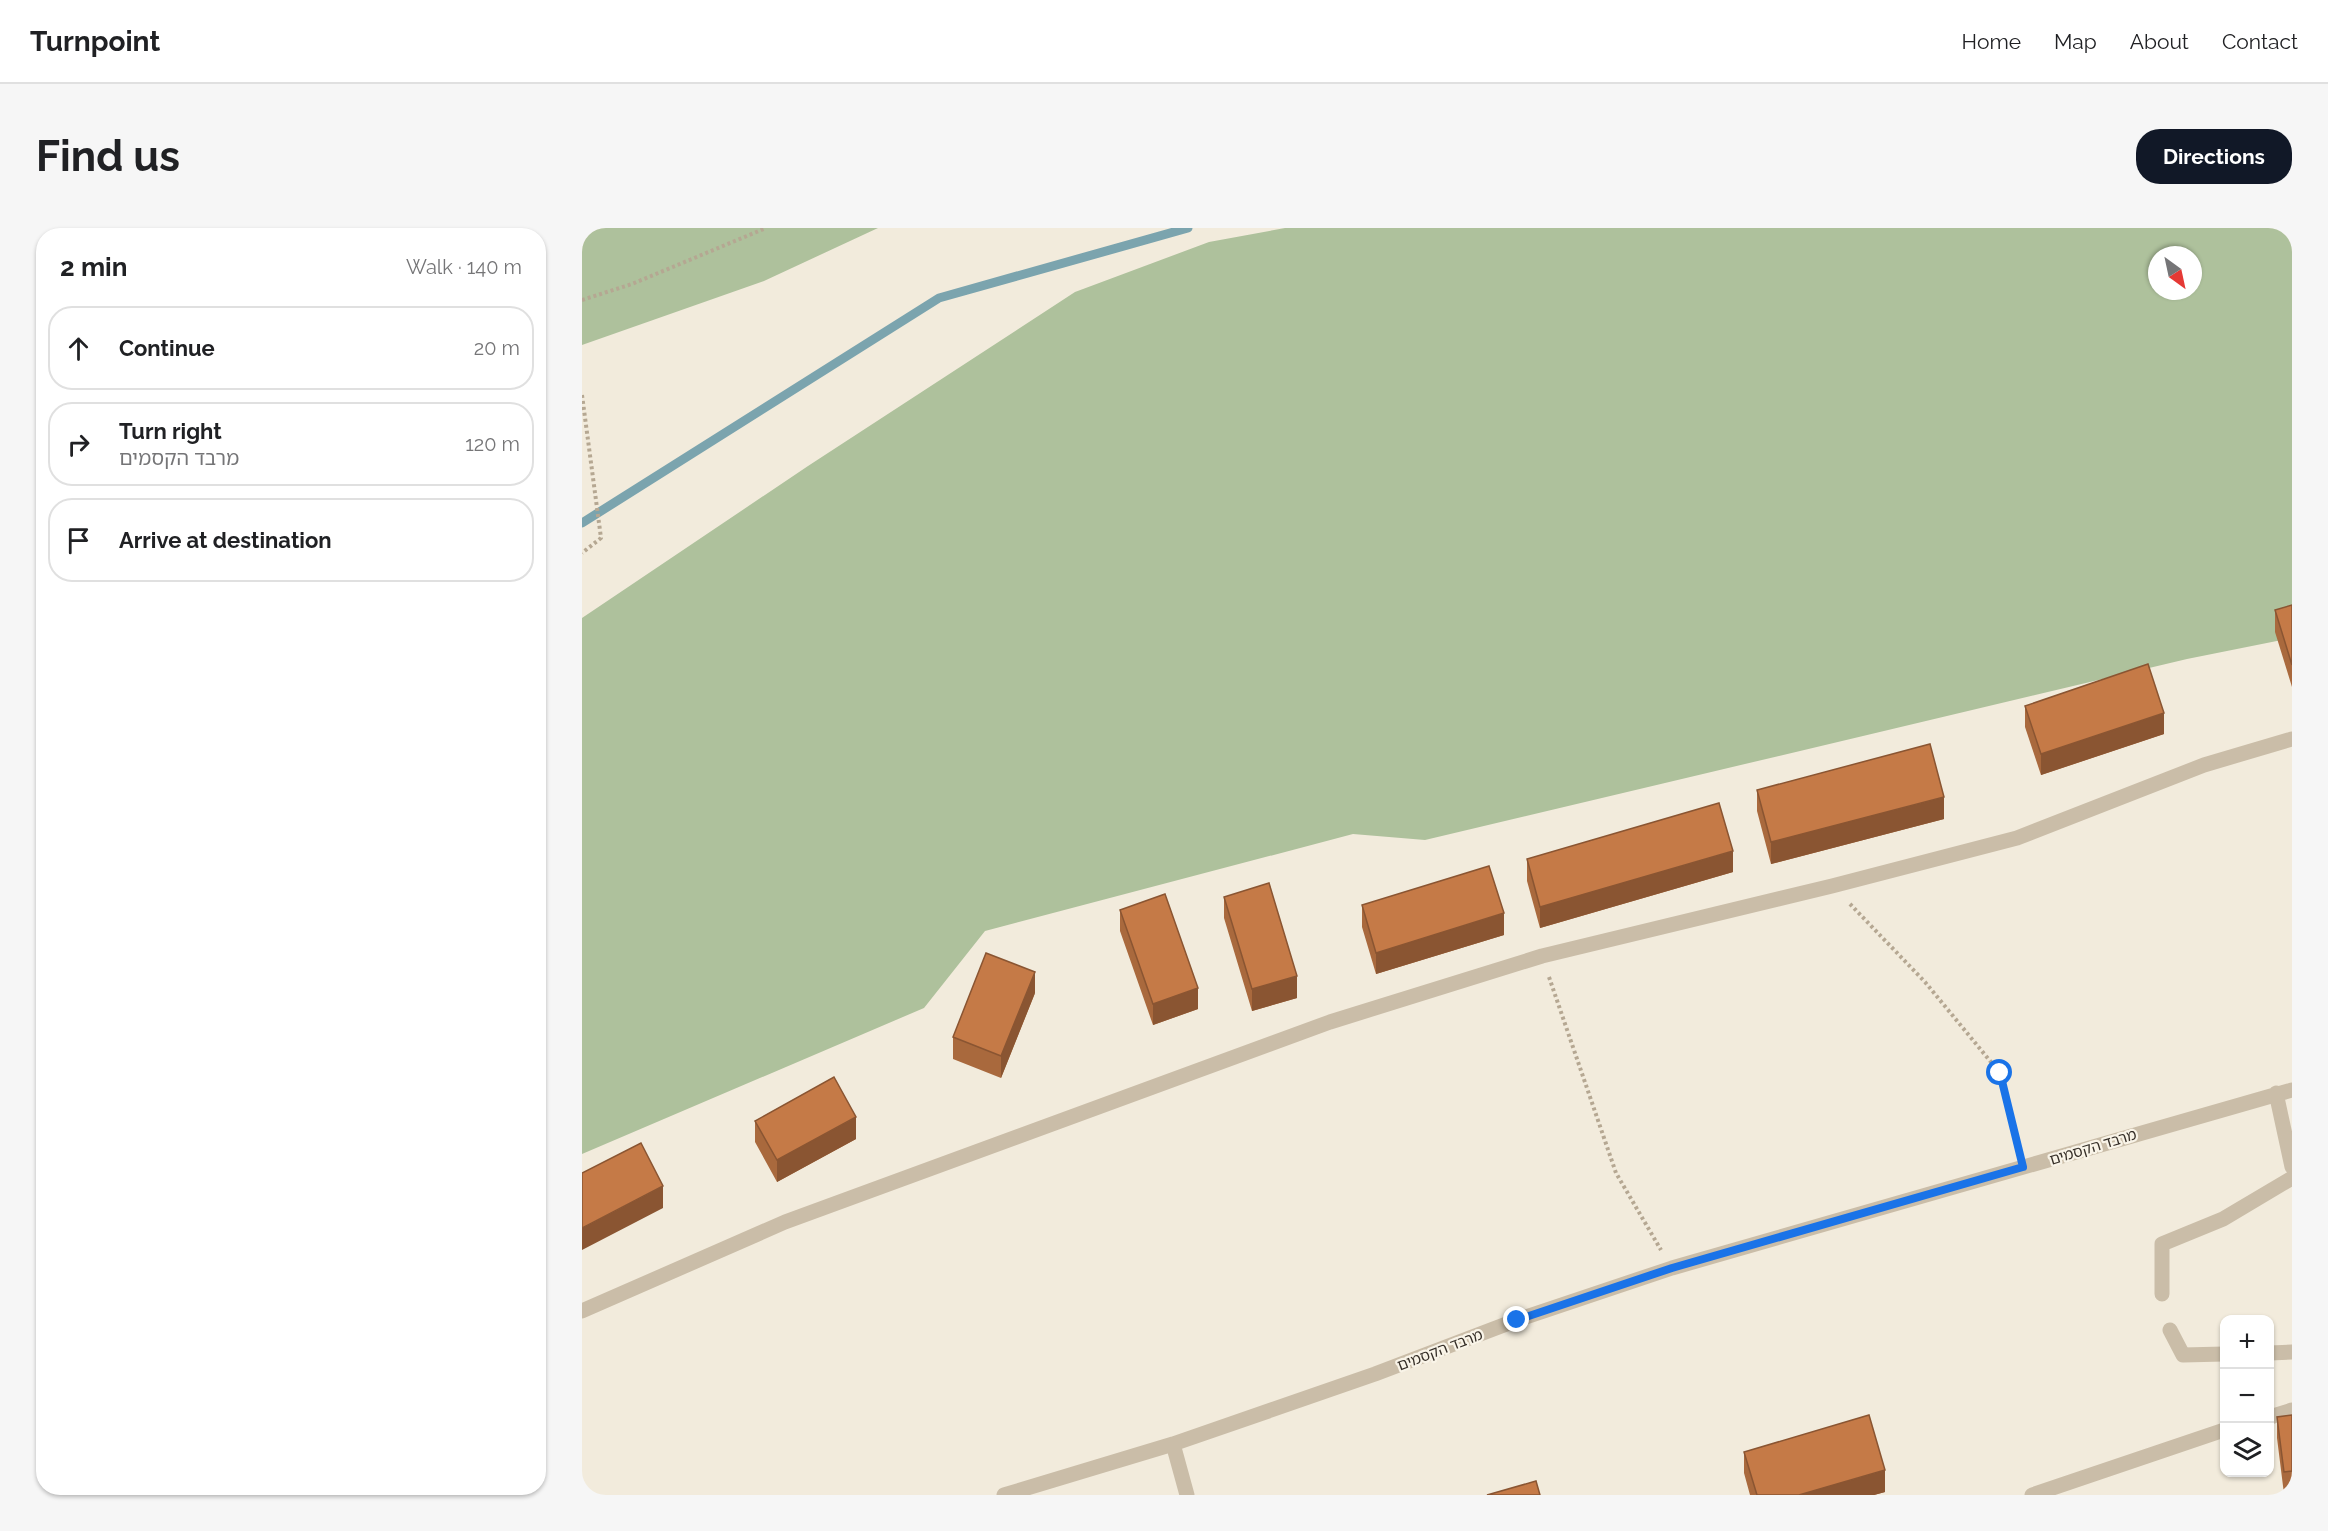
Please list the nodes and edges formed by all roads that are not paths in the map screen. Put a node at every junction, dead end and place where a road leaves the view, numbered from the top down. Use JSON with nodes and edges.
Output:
{"nodes":[{"id":1,"x":2292,"y":739,"type":"edge"},
{"id":2,"x":2292,"y":1089,"type":"edge"},
{"id":3,"x":2276,"y":1093,"type":"junction"},
{"id":4,"x":2292,"y":1167,"type":"edge"},
{"id":5,"x":2292,"y":1178,"type":"edge"},
{"id":6,"x":2162,"y":1294,"type":"dead end"},
{"id":7,"x":582,"y":1311,"type":"edge"},
{"id":8,"x":2170,"y":1330,"type":"dead end"},
{"id":9,"x":2292,"y":1352,"type":"edge"},
{"id":10,"x":2274,"y":1353,"type":"edge"},
{"id":11,"x":2220,"y":1354,"type":"edge"},
{"id":12,"x":2292,"y":1410,"type":"edge"},
{"id":13,"x":2274,"y":1416,"type":"edge"},
{"id":14,"x":2220,"y":1431,"type":"edge"},
{"id":15,"x":1173,"y":1444,"type":"junction"},
{"id":16,"x":1004,"y":1495,"type":"edge"},
{"id":17,"x":1187,"y":1495,"type":"edge"},
{"id":18,"x":2032,"y":1495,"type":"edge"}],
"edges":[{"from":1,"to":7,"type":"street"},
{"from":2,"to":3,"type":"street","name":"מרבד הקסמים"},
{"from":3,"to":4,"type":"street"},
{"from":3,"to":15,"type":"street","name":"מרבד הקסמים"},
{"from":5,"to":6,"type":"street"},
{"from":8,"to":11,"type":"street"},
{"from":9,"to":10,"type":"street"},
{"from":12,"to":13,"type":"street"},
{"from":14,"to":18,"type":"street"},
{"from":15,"to":16,"type":"street","name":"מרבד הקסמים"},
{"from":15,"to":17,"type":"street"}]}
